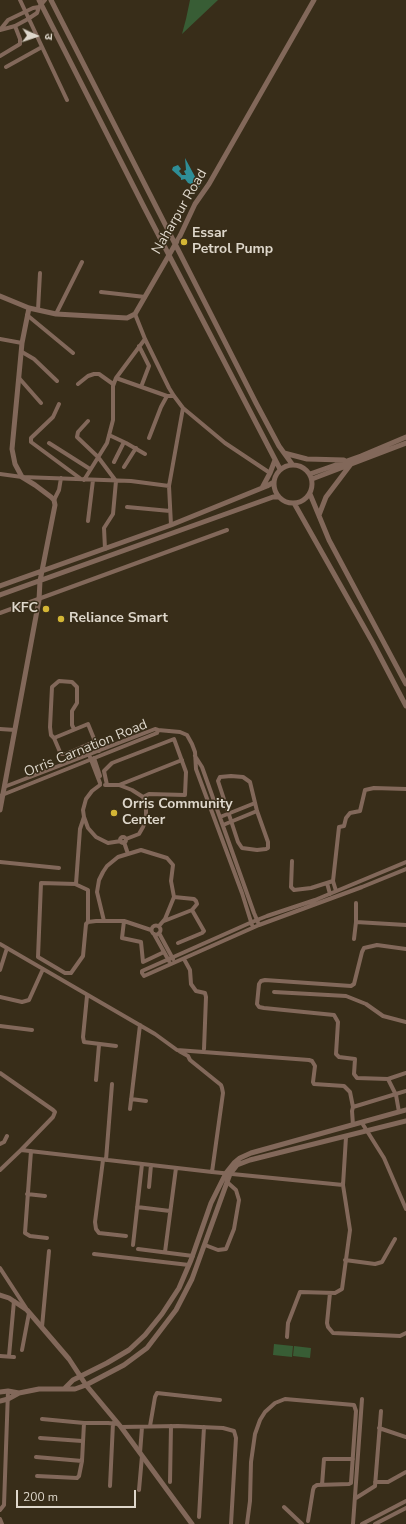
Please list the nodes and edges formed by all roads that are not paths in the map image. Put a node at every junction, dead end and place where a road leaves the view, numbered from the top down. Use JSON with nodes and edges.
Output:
{"nodes":[{"id":1,"x":20,"y":0,"type":"edge"},
{"id":2,"x":51,"y":0,"type":"edge"},
{"id":3,"x":314,"y":0,"type":"edge"},
{"id":4,"x":41,"y":3,"type":"edge"},
{"id":5,"x":25,"y":12,"type":"junction"},
{"id":6,"x":28,"y":19,"type":"junction"},
{"id":7,"x":15,"y":26,"type":"junction"},
{"id":8,"x":0,"y":30,"type":"edge"},
{"id":9,"x":42,"y":47,"type":"junction"},
{"id":10,"x":0,"y":56,"type":"edge"},
{"id":11,"x":6,"y":67,"type":"dead end"},
{"id":12,"x":67,"y":100,"type":"dead end"},
{"id":13,"x":176,"y":244,"type":"junction"},
{"id":14,"x":169,"y":255,"type":"junction"},
{"id":15,"x":82,"y":262,"type":"dead end"},
{"id":16,"x":40,"y":273,"type":"dead end"},
{"id":17,"x":101,"y":292,"type":"dead end"},
{"id":18,"x":0,"y":296,"type":"edge"},
{"id":19,"x":145,"y":297,"type":"junction"},
{"id":20,"x":29,"y":308,"type":"junction"},
{"id":21,"x":38,"y":310,"type":"junction"},
{"id":22,"x":56,"y":314,"type":"junction"},
{"id":23,"x":135,"y":314,"type":"junction"},
{"id":24,"x":27,"y":315,"type":"junction"},
{"id":25,"x":0,"y":339,"type":"edge"},
{"id":26,"x":145,"y":339,"type":"junction"},
{"id":27,"x":22,"y":343,"type":"junction"},
{"id":28,"x":139,"y":346,"type":"junction"},
{"id":29,"x":22,"y":352,"type":"junction"},
{"id":30,"x":73,"y":353,"type":"dead end"},
{"id":31,"x":19,"y":378,"type":"junction"},
{"id":32,"x":116,"y":378,"type":"junction"},
{"id":33,"x":57,"y":381,"type":"dead end"},
{"id":34,"x":78,"y":384,"type":"dead end"},
{"id":35,"x":113,"y":384,"type":"junction"},
{"id":36,"x":141,"y":387,"type":"junction"},
{"id":37,"x":167,"y":396,"type":"junction"},
{"id":38,"x":174,"y":396,"type":"junction"},
{"id":39,"x":41,"y":403,"type":"dead end"},
{"id":40,"x":59,"y":404,"type":"dead end"},
{"id":41,"x":183,"y":408,"type":"junction"},
{"id":42,"x":88,"y":421,"type":"dead end"},
{"id":43,"x":109,"y":435,"type":"junction"},
{"id":44,"x":406,"y":437,"type":"edge"},
{"id":45,"x":149,"y":438,"type":"dead end"},
{"id":46,"x":124,"y":442,"type":"junction"},
{"id":47,"x":50,"y":443,"type":"dead end"},
{"id":48,"x":406,"y":444,"type":"edge"},
{"id":49,"x":136,"y":448,"type":"junction"},
{"id":50,"x":284,"y":453,"type":"junction"},
{"id":51,"x":145,"y":454,"type":"dead end"},
{"id":52,"x":98,"y":457,"type":"junction"},
{"id":53,"x":275,"y":460,"type":"junction"},
{"id":54,"x":114,"y":462,"type":"dead end"},
{"id":55,"x":350,"y":462,"type":"junction"},
{"id":56,"x":292,"y":464,"type":"junction"},
{"id":57,"x":124,"y":466,"type":"dead end"},
{"id":58,"x":90,"y":469,"type":"junction"},
{"id":59,"x":280,"y":469,"type":"junction"},
{"id":60,"x":270,"y":473,"type":"junction"},
{"id":61,"x":0,"y":474,"type":"edge"},
{"id":62,"x":22,"y":477,"type":"junction"},
{"id":63,"x":311,"y":477,"type":"junction"},
{"id":64,"x":61,"y":478,"type":"junction"},
{"id":65,"x":83,"y":480,"type":"junction"},
{"id":66,"x":93,"y":480,"type":"junction"},
{"id":67,"x":116,"y":481,"type":"junction"},
{"id":68,"x":274,"y":482,"type":"junction"},
{"id":69,"x":169,"y":486,"type":"junction"},
{"id":70,"x":262,"y":488,"type":"junction"},
{"id":71,"x":310,"y":494,"type":"junction"},
{"id":72,"x":278,"y":497,"type":"junction"},
{"id":73,"x":54,"y":500,"type":"junction"},
{"id":74,"x":294,"y":503,"type":"junction"},
{"id":75,"x":127,"y":506,"type":"dead end"},
{"id":76,"x":170,"y":511,"type":"junction"},
{"id":77,"x":319,"y":515,"type":"junction"},
{"id":78,"x":88,"y":521,"type":"dead end"},
{"id":79,"x":171,"y":525,"type":"junction"},
{"id":80,"x":227,"y":530,"type":"dead end"},
{"id":81,"x":105,"y":549,"type":"junction"},
{"id":82,"x":42,"y":570,"type":"junction"},
{"id":83,"x":40,"y":581,"type":"junction"},
{"id":84,"x":0,"y":586,"type":"edge"},
{"id":85,"x":0,"y":595,"type":"edge"},
{"id":86,"x":39,"y":600,"type":"junction"},
{"id":87,"x":0,"y":613,"type":"edge"},
{"id":88,"x":406,"y":684,"type":"edge"},
{"id":89,"x":406,"y":706,"type":"edge"},
{"id":90,"x":0,"y":728,"type":"edge"},
{"id":91,"x":74,"y":729,"type":"junction"},
{"id":92,"x":15,"y":730,"type":"junction"},
{"id":93,"x":158,"y":730,"type":"junction"},
{"id":94,"x":54,"y":738,"type":"junction"},
{"id":95,"x":96,"y":741,"type":"junction"},
{"id":96,"x":99,"y":751,"type":"junction"},
{"id":97,"x":92,"y":756,"type":"junction"},
{"id":98,"x":195,"y":756,"type":"junction"},
{"id":99,"x":182,"y":760,"type":"junction"},
{"id":100,"x":103,"y":784,"type":"junction"},
{"id":101,"x":119,"y":785,"type":"junction"},
{"id":102,"x":4,"y":787,"type":"junction"},
{"id":103,"x":406,"y":789,"type":"edge"},
{"id":104,"x":2,"y":795,"type":"junction"},
{"id":105,"x":143,"y":797,"type":"junction"},
{"id":106,"x":255,"y":803,"type":"junction"},
{"id":107,"x":0,"y":810,"type":"edge"},
{"id":108,"x":257,"y":811,"type":"junction"},
{"id":109,"x":229,"y":814,"type":"junction"},
{"id":110,"x":84,"y":817,"type":"junction"},
{"id":111,"x":220,"y":818,"type":"junction"},
{"id":112,"x":231,"y":821,"type":"junction"},
{"id":113,"x":223,"y":824,"type":"junction"},
{"id":114,"x":124,"y":841,"type":"junction"},
{"id":115,"x":128,"y":854,"type":"junction"},
{"id":116,"x":292,"y":861,"type":"dead end"},
{"id":117,"x":0,"y":862,"type":"edge"},
{"id":118,"x":406,"y":862,"type":"edge"},
{"id":119,"x":59,"y":868,"type":"dead end"},
{"id":120,"x":406,"y":869,"type":"edge"},
{"id":121,"x":333,"y":881,"type":"junction"},
{"id":122,"x":327,"y":883,"type":"junction"},
{"id":123,"x":75,"y":884,"type":"junction"},
{"id":124,"x":336,"y":891,"type":"junction"},
{"id":125,"x":330,"y":894,"type":"junction"},
{"id":126,"x":174,"y":897,"type":"junction"},
{"id":127,"x":324,"y":899,"type":"junction"},
{"id":128,"x":356,"y":903,"type":"dead end"},
{"id":129,"x":192,"y":910,"type":"junction"},
{"id":130,"x":257,"y":920,"type":"junction"},
{"id":131,"x":104,"y":921,"type":"junction"},
{"id":132,"x":124,"y":921,"type":"junction"},
{"id":133,"x":164,"y":921,"type":"junction"},
{"id":134,"x":88,"y":922,"type":"junction"},
{"id":135,"x":252,"y":922,"type":"junction"},
{"id":136,"x":356,"y":922,"type":"junction"},
{"id":137,"x":259,"y":925,"type":"junction"},
{"id":138,"x":406,"y":925,"type":"edge"},
{"id":139,"x":159,"y":926,"type":"junction"},
{"id":140,"x":253,"y":927,"type":"junction"},
{"id":141,"x":151,"y":930,"type":"junction"},
{"id":142,"x":159,"y":933,"type":"junction"},
{"id":143,"x":154,"y":934,"type":"junction"},
{"id":144,"x":354,"y":939,"type":"dead end"},
{"id":145,"x":178,"y":943,"type":"dead end"},
{"id":146,"x":0,"y":944,"type":"edge"},
{"id":147,"x":8,"y":948,"type":"junction"},
{"id":148,"x":406,"y":949,"type":"edge"},
{"id":149,"x":164,"y":952,"type":"junction"},
{"id":150,"x":170,"y":959,"type":"junction"},
{"id":151,"x":184,"y":959,"type":"junction"},
{"id":152,"x":175,"y":963,"type":"junction"},
{"id":153,"x":171,"y":965,"type":"junction"},
{"id":154,"x":43,"y":969,"type":"junction"},
{"id":155,"x":0,"y":970,"type":"edge"},
{"id":156,"x":274,"y":992,"type":"dead end"},
{"id":157,"x":87,"y":996,"type":"junction"},
{"id":158,"x":0,"y":997,"type":"edge"},
{"id":159,"x":406,"y":1022,"type":"edge"},
{"id":160,"x":140,"y":1025,"type":"junction"},
{"id":161,"x":0,"y":1026,"type":"edge"},
{"id":162,"x":32,"y":1030,"type":"dead end"},
{"id":163,"x":99,"y":1044,"type":"junction"},
{"id":164,"x":116,"y":1046,"type":"dead end"},
{"id":165,"x":204,"y":1049,"type":"dead end"},
{"id":166,"x":177,"y":1050,"type":"junction"},
{"id":167,"x":0,"y":1073,"type":"edge"},
{"id":168,"x":406,"y":1074,"type":"edge"},
{"id":169,"x":388,"y":1079,"type":"junction"},
{"id":170,"x":96,"y":1080,"type":"dead end"},
{"id":171,"x":112,"y":1084,"type":"dead end"},
{"id":172,"x":406,"y":1091,"type":"edge"},
{"id":173,"x":396,"y":1095,"type":"junction"},
{"id":174,"x":131,"y":1099,"type":"junction"},
{"id":175,"x":146,"y":1101,"type":"dead end"},
{"id":176,"x":353,"y":1107,"type":"junction"},
{"id":177,"x":130,"y":1109,"type":"dead end"},
{"id":178,"x":406,"y":1110,"type":"edge"},
{"id":179,"x":399,"y":1112,"type":"junction"},
{"id":180,"x":406,"y":1122,"type":"edge"},
{"id":181,"x":362,"y":1123,"type":"junction"},
{"id":182,"x":353,"y":1125,"type":"junction"},
{"id":183,"x":368,"y":1132,"type":"junction"},
{"id":184,"x":7,"y":1136,"type":"dead end"},
{"id":185,"x":346,"y":1138,"type":"junction"},
{"id":186,"x":0,"y":1144,"type":"edge"},
{"id":187,"x":22,"y":1150,"type":"junction"},
{"id":188,"x":32,"y":1151,"type":"junction"},
{"id":189,"x":105,"y":1160,"type":"junction"},
{"id":190,"x":142,"y":1164,"type":"junction"},
{"id":191,"x":151,"y":1165,"type":"junction"},
{"id":192,"x":176,"y":1168,"type":"junction"},
{"id":193,"x":0,"y":1170,"type":"edge"},
{"id":194,"x":212,"y":1172,"type":"junction"},
{"id":195,"x":228,"y":1173,"type":"junction"},
{"id":196,"x":227,"y":1182,"type":"junction"},
{"id":197,"x":343,"y":1185,"type":"junction"},
{"id":198,"x":149,"y":1187,"type":"dead end"},
{"id":199,"x":28,"y":1194,"type":"junction"},
{"id":200,"x":45,"y":1196,"type":"dead end"},
{"id":201,"x":137,"y":1207,"type":"junction"},
{"id":202,"x":406,"y":1209,"type":"edge"},
{"id":203,"x":170,"y":1211,"type":"junction"},
{"id":204,"x":126,"y":1236,"type":"dead end"},
{"id":205,"x":47,"y":1238,"type":"dead end"},
{"id":206,"x":395,"y":1239,"type":"dead end"},
{"id":207,"x":133,"y":1245,"type":"dead end"},
{"id":208,"x":205,"y":1246,"type":"junction"},
{"id":209,"x":138,"y":1249,"type":"dead end"},
{"id":210,"x":49,"y":1251,"type":"dead end"},
{"id":211,"x":165,"y":1252,"type":"junction"},
{"id":212,"x":94,"y":1254,"type":"dead end"},
{"id":213,"x":193,"y":1256,"type":"junction"},
{"id":214,"x":345,"y":1260,"type":"junction"},
{"id":215,"x":189,"y":1265,"type":"junction"},
{"id":216,"x":0,"y":1268,"type":"edge"},
{"id":217,"x":330,"y":1293,"type":"junction"},
{"id":218,"x":0,"y":1295,"type":"edge"},
{"id":219,"x":14,"y":1301,"type":"junction"},
{"id":220,"x":28,"y":1312,"type":"junction"},
{"id":221,"x":42,"y":1327,"type":"junction"},
{"id":222,"x":406,"y":1333,"type":"edge"},
{"id":223,"x":286,"y":1337,"type":"dead end"},
{"id":224,"x":22,"y":1350,"type":"dead end"},
{"id":225,"x":0,"y":1356,"type":"edge"},
{"id":226,"x":81,"y":1377,"type":"junction"},
{"id":227,"x":86,"y":1386,"type":"junction"},
{"id":228,"x":65,"y":1388,"type":"junction"},
{"id":229,"x":8,"y":1391,"type":"junction"},
{"id":230,"x":0,"y":1392,"type":"edge"},
{"id":231,"x":19,"y":1393,"type":"junction"},
{"id":232,"x":8,"y":1399,"type":"junction"},
{"id":233,"x":220,"y":1400,"type":"dead end"},
{"id":234,"x":362,"y":1400,"type":"dead end"},
{"id":235,"x":0,"y":1401,"type":"edge"},
{"id":236,"x":381,"y":1411,"type":"dead end"},
{"id":237,"x":42,"y":1419,"type":"dead end"},
{"id":238,"x":84,"y":1423,"type":"junction"},
{"id":239,"x":117,"y":1425,"type":"junction"},
{"id":240,"x":142,"y":1426,"type":"junction"},
{"id":241,"x":150,"y":1426,"type":"junction"},
{"id":242,"x":171,"y":1426,"type":"junction"},
{"id":243,"x":204,"y":1427,"type":"junction"},
{"id":244,"x":379,"y":1428,"type":"junction"},
{"id":245,"x":406,"y":1437,"type":"edge"},
{"id":246,"x":40,"y":1438,"type":"dead end"},
{"id":247,"x":82,"y":1441,"type":"junction"},
{"id":248,"x":141,"y":1455,"type":"junction"},
{"id":249,"x":36,"y":1457,"type":"dead end"},
{"id":250,"x":353,"y":1459,"type":"junction"},
{"id":251,"x":82,"y":1461,"type":"junction"},
{"id":252,"x":406,"y":1472,"type":"edge"},
{"id":253,"x":37,"y":1476,"type":"dead end"},
{"id":254,"x":170,"y":1482,"type":"dead end"},
{"id":255,"x":375,"y":1482,"type":"junction"},
{"id":256,"x":322,"y":1485,"type":"junction"},
{"id":257,"x":110,"y":1486,"type":"dead end"},
{"id":258,"x":140,"y":1490,"type":"dead end"},
{"id":259,"x":356,"y":1498,"type":"junction"},
{"id":260,"x":406,"y":1501,"type":"edge"},
{"id":261,"x":284,"y":1506,"type":"dead end"},
{"id":262,"x":406,"y":1508,"type":"edge"},
{"id":263,"x":0,"y":1510,"type":"edge"},
{"id":264,"x":199,"y":1517,"type":"dead end"},
{"id":265,"x":0,"y":1519,"type":"edge"},
{"id":266,"x":310,"y":1523,"type":"edge"},
{"id":267,"x":2,"y":1524,"type":"edge"},
{"id":268,"x":192,"y":1524,"type":"edge"},
{"id":269,"x":231,"y":1524,"type":"edge"},
{"id":270,"x":247,"y":1524,"type":"edge"},
{"id":271,"x":302,"y":1524,"type":"edge"},
{"id":272,"x":354,"y":1524,"type":"edge"},
{"id":273,"x":362,"y":1524,"type":"edge"},
{"id":274,"x":375,"y":1524,"type":"edge"}],
"edges":[{"from":1,"to":5,"type":"street"},
{"from":2,"to":13,"type":"street"},
{"from":3,"to":13,"type":"street","name":"Naharpur Road"},
{"from":4,"to":5,"type":"street"},
{"from":4,"to":6,"type":"street"},
{"from":4,"to":14,"type":"street"},
{"from":5,"to":6,"type":"street"},
{"from":5,"to":8,"type":"street"},
{"from":6,"to":7,"type":"street"},
{"from":6,"to":9,"type":"street"},
{"from":7,"to":8,"type":"street"},
{"from":7,"to":10,"type":"street"},
{"from":9,"to":11,"type":"street"},
{"from":9,"to":12,"type":"street"},
{"from":13,"to":14,"type":"street","name":"Naharpur Road"},
{"from":13,"to":50,"type":"street"},
{"from":14,"to":19,"type":"street","name":"Naharpur Road"},
{"from":14,"to":53,"type":"street"},
{"from":15,"to":22,"type":"street"},
{"from":16,"to":21,"type":"street"},
{"from":17,"to":19,"type":"street"},
{"from":18,"to":20,"type":"street"},
{"from":19,"to":23,"type":"street","name":"Naharpur Road"},
{"from":20,"to":21,"type":"street"},
{"from":20,"to":24,"type":"street"},
{"from":21,"to":22,"type":"street"},
{"from":22,"to":23,"type":"street"},
{"from":23,"to":26,"type":"street"},
{"from":24,"to":27,"type":"street"},
{"from":24,"to":30,"type":"street"},
{"from":25,"to":27,"type":"street"},
{"from":26,"to":28,"type":"street"},
{"from":26,"to":38,"type":"street"},
{"from":27,"to":29,"type":"street"},
{"from":28,"to":32,"type":"street"},
{"from":28,"to":36,"type":"street"},
{"from":29,"to":31,"type":"street"},
{"from":29,"to":33,"type":"street"},
{"from":31,"to":39,"type":"street"},
{"from":31,"to":62,"type":"street"},
{"from":32,"to":35,"type":"street"},
{"from":32,"to":36,"type":"street"},
{"from":34,"to":35,"type":"street"},
{"from":35,"to":43,"type":"street"},
{"from":36,"to":37,"type":"street"},
{"from":37,"to":38,"type":"street"},
{"from":37,"to":45,"type":"street"},
{"from":38,"to":41,"type":"street"},
{"from":40,"to":65,"type":"street"},
{"from":41,"to":60,"type":"street"},
{"from":41,"to":69,"type":"street"},
{"from":42,"to":52,"type":"street"},
{"from":43,"to":46,"type":"street"},
{"from":43,"to":52,"type":"street"},
{"from":44,"to":55,"type":"street"},
{"from":46,"to":49,"type":"street"},
{"from":46,"to":54,"type":"street"},
{"from":47,"to":58,"type":"street"},
{"from":48,"to":55,"type":"street"},
{"from":49,"to":51,"type":"street"},
{"from":49,"to":57,"type":"street"},
{"from":50,"to":55,"type":"street"},
{"from":50,"to":56,"type":"street"},
{"from":52,"to":58,"type":"street"},
{"from":52,"to":67,"type":"street"},
{"from":53,"to":59,"type":"street"},
{"from":53,"to":60,"type":"street"},
{"from":55,"to":63,"type":"street"},
{"from":55,"to":77,"type":"street"},
{"from":56,"to":59,"type":"street"},
{"from":56,"to":63,"type":"street"},
{"from":58,"to":65,"type":"street"},
{"from":59,"to":68,"type":"street"},
{"from":60,"to":70,"type":"street"},
{"from":61,"to":62,"type":"street"},
{"from":62,"to":64,"type":"street"},
{"from":62,"to":73,"type":"street"},
{"from":63,"to":71,"type":"street"},
{"from":64,"to":65,"type":"street"},
{"from":64,"to":73,"type":"street"},
{"from":65,"to":66,"type":"street"},
{"from":66,"to":67,"type":"street"},
{"from":66,"to":78,"type":"street"},
{"from":67,"to":69,"type":"street"},
{"from":67,"to":81,"type":"street"},
{"from":68,"to":70,"type":"street"},
{"from":68,"to":72,"type":"street"},
{"from":69,"to":76,"type":"street"},
{"from":70,"to":79,"type":"street"},
{"from":71,"to":74,"type":"street"},
{"from":71,"to":77,"type":"street"},
{"from":72,"to":74,"type":"street"},
{"from":72,"to":83,"type":"street"},
{"from":73,"to":82,"type":"street"},
{"from":74,"to":89,"type":"street"},
{"from":75,"to":76,"type":"street"},
{"from":76,"to":79,"type":"street"},
{"from":77,"to":88,"type":"street"},
{"from":79,"to":81,"type":"street"},
{"from":80,"to":86,"type":"street"},
{"from":81,"to":82,"type":"street"},
{"from":82,"to":83,"type":"street"},
{"from":82,"to":84,"type":"street"},
{"from":83,"to":85,"type":"street"},
{"from":83,"to":86,"type":"street"},
{"from":86,"to":87,"type":"street"},
{"from":86,"to":92,"type":"street"},
{"from":90,"to":92,"type":"street"},
{"from":91,"to":94,"type":"street"},
{"from":91,"to":94,"type":"street"},
{"from":91,"to":95,"type":"street"},
{"from":92,"to":102,"type":"street"},
{"from":93,"to":96,"type":"street","name":"Orris Carnation Road"},
{"from":93,"to":97,"type":"street","name":"Orris Carnation Road"},
{"from":93,"to":98,"type":"street"},
{"from":94,"to":95,"type":"street"},
{"from":95,"to":96,"type":"street"},
{"from":96,"to":97,"type":"street","name":"Orris Carnation Road"},
{"from":97,"to":100,"type":"street"},
{"from":97,"to":102,"type":"street","name":"Orris Carnation Road"},
{"from":97,"to":104,"type":"street","name":"Orris Carnation Road"},
{"from":98,"to":111,"type":"street"},
{"from":98,"to":135,"type":"street"},
{"from":99,"to":100,"type":"street"},
{"from":99,"to":101,"type":"street"},
{"from":99,"to":105,"type":"street"},
{"from":100,"to":101,"type":"street"},
{"from":100,"to":110,"type":"street"},
{"from":101,"to":105,"type":"street"},
{"from":102,"to":104,"type":"street"},
{"from":103,"to":121,"type":"street"},
{"from":104,"to":107,"type":"street"},
{"from":105,"to":114,"type":"street"},
{"from":106,"to":108,"type":"street"},
{"from":106,"to":109,"type":"street"},
{"from":106,"to":109,"type":"street"},
{"from":108,"to":112,"type":"street"},
{"from":108,"to":112,"type":"street"},
{"from":109,"to":111,"type":"street"},
{"from":109,"to":112,"type":"street"},
{"from":110,"to":114,"type":"street"},
{"from":110,"to":123,"type":"street"},
{"from":111,"to":113,"type":"street"},
{"from":112,"to":113,"type":"street"},
{"from":113,"to":130,"type":"street"},
{"from":114,"to":115,"type":"street"},
{"from":115,"to":126,"type":"street"},
{"from":115,"to":131,"type":"street"},
{"from":116,"to":122,"type":"street"},
{"from":117,"to":119,"type":"street"},
{"from":118,"to":124,"type":"street"},
{"from":120,"to":127,"type":"street"},
{"from":121,"to":122,"type":"street"},
{"from":121,"to":124,"type":"street"},
{"from":122,"to":125,"type":"street"},
{"from":123,"to":134,"type":"street"},
{"from":123,"to":134,"type":"street"},
{"from":124,"to":125,"type":"street"},
{"from":125,"to":127,"type":"street"},
{"from":126,"to":129,"type":"street"},
{"from":126,"to":133,"type":"street"},
{"from":127,"to":130,"type":"street"},
{"from":127,"to":137,"type":"street"},
{"from":128,"to":136,"type":"street"},
{"from":129,"to":133,"type":"street"},
{"from":129,"to":145,"type":"street"},
{"from":130,"to":135,"type":"street"},
{"from":130,"to":137,"type":"street"},
{"from":131,"to":132,"type":"street"},
{"from":131,"to":134,"type":"street"},
{"from":132,"to":141,"type":"street"},
{"from":132,"to":149,"type":"street"},
{"from":133,"to":139,"type":"street"},
{"from":135,"to":140,"type":"street"},
{"from":135,"to":150,"type":"street"},
{"from":136,"to":138,"type":"street"},
{"from":136,"to":144,"type":"street"},
{"from":137,"to":140,"type":"street"},
{"from":139,"to":141,"type":"street"},
{"from":139,"to":142,"type":"street"},
{"from":140,"to":151,"type":"street"},
{"from":141,"to":143,"type":"street"},
{"from":142,"to":143,"type":"street"},
{"from":142,"to":150,"type":"street"},
{"from":143,"to":149,"type":"street"},
{"from":146,"to":147,"type":"street"},
{"from":147,"to":154,"type":"street"},
{"from":147,"to":155,"type":"street"},
{"from":148,"to":169,"type":"street"},
{"from":149,"to":150,"type":"street"},
{"from":150,"to":152,"type":"street"},
{"from":150,"to":153,"type":"street"},
{"from":150,"to":153,"type":"street"},
{"from":151,"to":152,"type":"street"},
{"from":151,"to":165,"type":"street"},
{"from":152,"to":153,"type":"street"},
{"from":154,"to":157,"type":"street"},
{"from":154,"to":158,"type":"street"},
{"from":156,"to":159,"type":"street"},
{"from":157,"to":160,"type":"street"},
{"from":157,"to":163,"type":"street"},
{"from":160,"to":166,"type":"street"},
{"from":160,"to":174,"type":"street"},
{"from":161,"to":162,"type":"street"},
{"from":163,"to":164,"type":"street"},
{"from":163,"to":170,"type":"street"},
{"from":166,"to":176,"type":"street"},
{"from":166,"to":194,"type":"street"},
{"from":167,"to":187,"type":"street"},
{"from":168,"to":169,"type":"street"},
{"from":169,"to":173,"type":"street"},
{"from":171,"to":189,"type":"street"},
{"from":172,"to":173,"type":"street"},
{"from":173,"to":176,"type":"street"},
{"from":173,"to":179,"type":"street"},
{"from":174,"to":175,"type":"street"},
{"from":174,"to":177,"type":"street"},
{"from":176,"to":182,"type":"street"},
{"from":178,"to":179,"type":"street"},
{"from":179,"to":181,"type":"street"},
{"from":180,"to":183,"type":"street"},
{"from":181,"to":182,"type":"street"},
{"from":181,"to":183,"type":"street"},
{"from":182,"to":195,"type":"street"},
{"from":183,"to":185,"type":"street"},
{"from":183,"to":202,"type":"street"},
{"from":184,"to":186,"type":"street"},
{"from":185,"to":195,"type":"street"},
{"from":185,"to":197,"type":"street"},
{"from":187,"to":188,"type":"street"},
{"from":187,"to":193,"type":"street"},
{"from":188,"to":189,"type":"street"},
{"from":188,"to":199,"type":"street"},
{"from":189,"to":190,"type":"street"},
{"from":189,"to":204,"type":"street"},
{"from":190,"to":191,"type":"street"},
{"from":190,"to":201,"type":"street"},
{"from":191,"to":192,"type":"street"},
{"from":191,"to":198,"type":"street"},
{"from":192,"to":194,"type":"street"},
{"from":192,"to":203,"type":"street"},
{"from":194,"to":195,"type":"street"},
{"from":195,"to":196,"type":"street"},
{"from":195,"to":197,"type":"street"},
{"from":195,"to":213,"type":"street"},
{"from":196,"to":208,"type":"street"},
{"from":196,"to":208,"type":"street"},
{"from":197,"to":214,"type":"street"},
{"from":199,"to":200,"type":"street"},
{"from":199,"to":205,"type":"street"},
{"from":201,"to":203,"type":"street"},
{"from":201,"to":207,"type":"street"},
{"from":203,"to":211,"type":"street"},
{"from":206,"to":214,"type":"street"},
{"from":208,"to":227,"type":"street"},
{"from":209,"to":211,"type":"street"},
{"from":210,"to":221,"type":"street"},
{"from":211,"to":213,"type":"street"},
{"from":212,"to":215,"type":"street"},
{"from":213,"to":215,"type":"street"},
{"from":214,"to":217,"type":"street"},
{"from":215,"to":226,"type":"street"},
{"from":216,"to":220,"type":"street"},
{"from":217,"to":222,"type":"street"},
{"from":217,"to":223,"type":"street"},
{"from":218,"to":219,"type":"street"},
{"from":219,"to":220,"type":"street"},
{"from":219,"to":225,"type":"street"},
{"from":220,"to":221,"type":"street"},
{"from":220,"to":224,"type":"street"},
{"from":221,"to":226,"type":"street"},
{"from":226,"to":227,"type":"street"},
{"from":226,"to":228,"type":"street"},
{"from":227,"to":228,"type":"street"},
{"from":227,"to":239,"type":"street"},
{"from":228,"to":231,"type":"street"},
{"from":229,"to":230,"type":"street"},
{"from":229,"to":231,"type":"street"},
{"from":229,"to":232,"type":"street"},
{"from":231,"to":232,"type":"street"},
{"from":232,"to":235,"type":"street"},
{"from":232,"to":263,"type":"street"},
{"from":233,"to":241,"type":"street"},
{"from":234,"to":259,"type":"street"},
{"from":236,"to":244,"type":"street"},
{"from":237,"to":238,"type":"street"},
{"from":238,"to":239,"type":"street"},
{"from":238,"to":247,"type":"street"},
{"from":239,"to":240,"type":"street"},
{"from":239,"to":248,"type":"street"},
{"from":239,"to":257,"type":"street"},
{"from":240,"to":241,"type":"street"},
{"from":240,"to":248,"type":"street"},
{"from":241,"to":242,"type":"street"},
{"from":242,"to":243,"type":"street"},
{"from":242,"to":254,"type":"street"},
{"from":243,"to":264,"type":"street"},
{"from":243,"to":269,"type":"street"},
{"from":244,"to":245,"type":"street"},
{"from":244,"to":255,"type":"street"},
{"from":246,"to":247,"type":"street"},
{"from":247,"to":251,"type":"street"},
{"from":248,"to":258,"type":"street"},
{"from":248,"to":268,"type":"street"},
{"from":249,"to":251,"type":"street"},
{"from":250,"to":256,"type":"street"},
{"from":250,"to":256,"type":"street"},
{"from":250,"to":270,"type":"street"},
{"from":251,"to":253,"type":"street"},
{"from":252,"to":255,"type":"street"},
{"from":255,"to":259,"type":"street"},
{"from":256,"to":266,"type":"street"},
{"from":259,"to":272,"type":"street"},
{"from":260,"to":273,"type":"street"},
{"from":261,"to":271,"type":"street"},
{"from":262,"to":274,"type":"street"},
{"from":265,"to":267,"type":"street"},
{"from":266,"to":271,"type":"street"}]}
